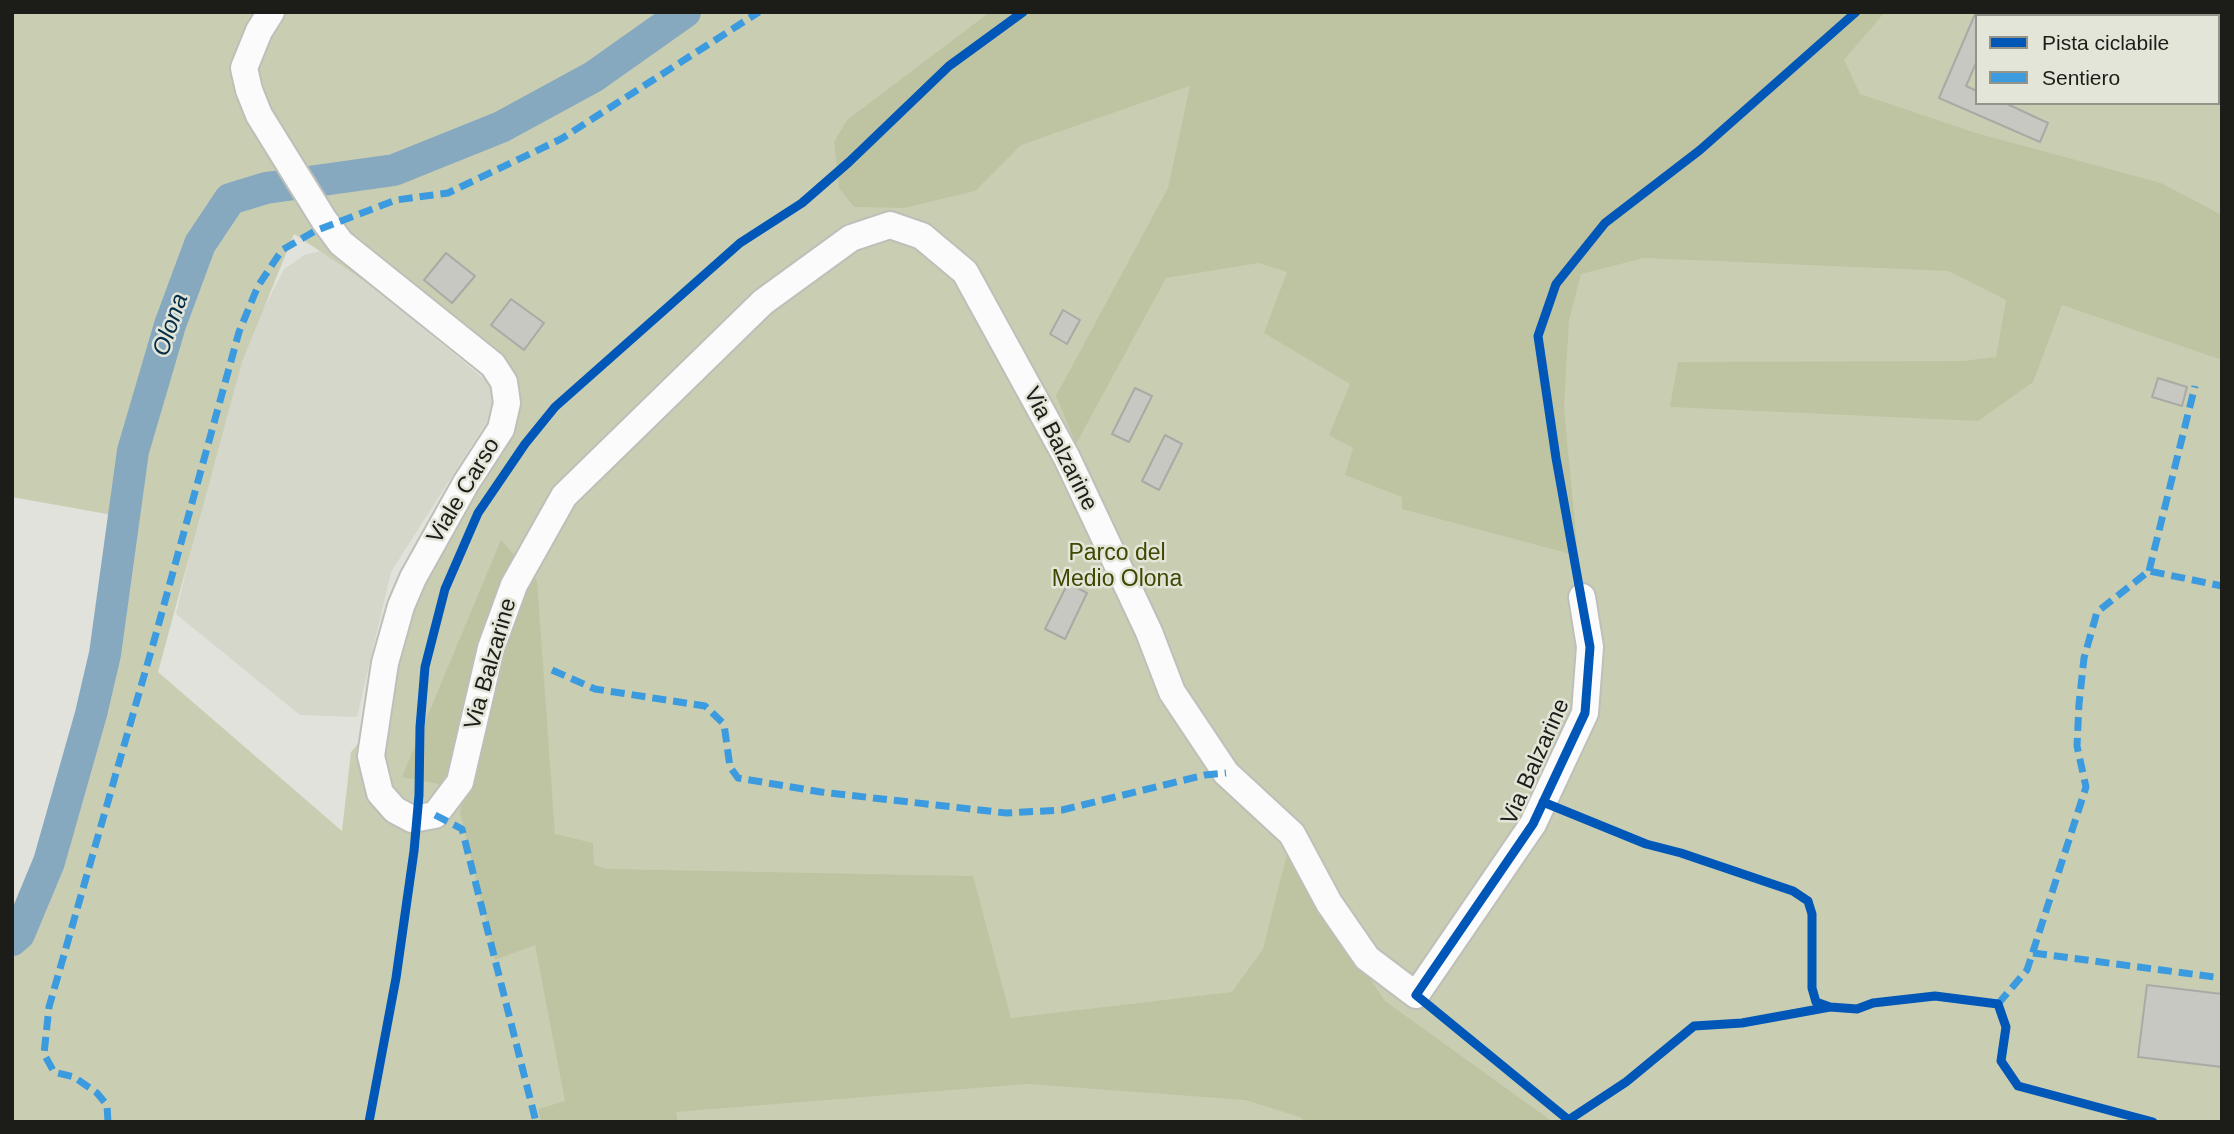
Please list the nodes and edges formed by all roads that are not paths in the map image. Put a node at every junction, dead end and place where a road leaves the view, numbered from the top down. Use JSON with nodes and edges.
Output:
{"nodes":[{"id":1,"x":271,"y":12,"type":"edge"},
{"id":2,"x":1582,"y":597,"type":"dead end"},
{"id":3,"x":435,"y":815,"type":"joint"}],
"edges":[{"from":1,"to":3,"type":"street","name":"Viale Carso"},
{"from":2,"to":3,"type":"street","name":"Via Balzarine"}]}
